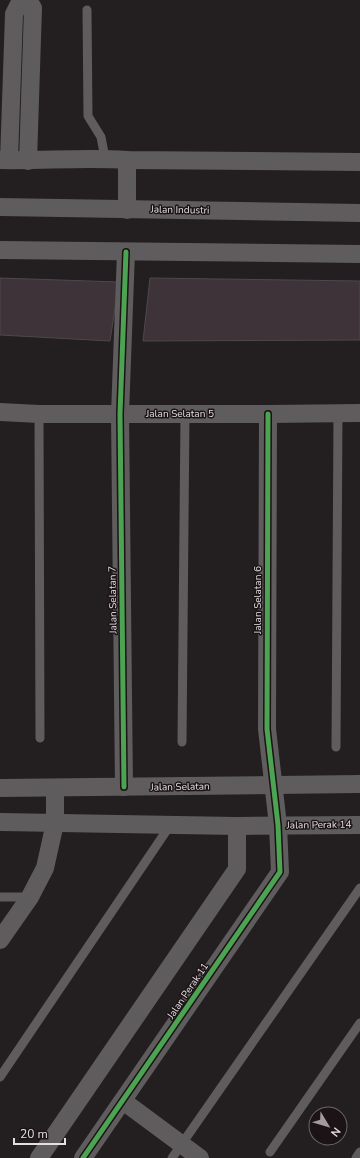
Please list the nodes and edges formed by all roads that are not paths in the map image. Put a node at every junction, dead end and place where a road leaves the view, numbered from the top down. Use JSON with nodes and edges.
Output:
{"nodes":[{"id":1,"x":22,"y":0,"type":"edge"},
{"id":2,"x":28,"y":0,"type":"edge"},
{"id":3,"x":87,"y":10,"type":"dead end"},
{"id":4,"x":105,"y":158,"type":"junction"},
{"id":5,"x":5,"y":160,"type":"edge"},
{"id":6,"x":127,"y":160,"type":"junction"},
{"id":7,"x":28,"y":161,"type":"junction"},
{"id":8,"x":360,"y":162,"type":"edge"},
{"id":9,"x":0,"y":207,"type":"edge"},
{"id":10,"x":128,"y":210,"type":"junction"},
{"id":11,"x":360,"y":213,"type":"edge"},
{"id":12,"x":0,"y":250,"type":"edge"},
{"id":13,"x":126,"y":252,"type":"junction"},
{"id":14,"x":360,"y":254,"type":"edge"},
{"id":15,"x":0,"y":412,"type":"edge"},
{"id":16,"x":360,"y":413,"type":"edge"},
{"id":17,"x":39,"y":414,"type":"junction"},
{"id":18,"x":120,"y":414,"type":"junction"},
{"id":19,"x":185,"y":414,"type":"junction"},
{"id":20,"x":268,"y":414,"type":"junction"},
{"id":21,"x":338,"y":414,"type":"junction"},
{"id":22,"x":40,"y":738,"type":"dead end"},
{"id":23,"x":182,"y":742,"type":"dead end"},
{"id":24,"x":336,"y":747,"type":"dead end"},
{"id":25,"x":360,"y":784,"type":"edge"},
{"id":26,"x":273,"y":786,"type":"junction"},
{"id":27,"x":124,"y":787,"type":"junction"},
{"id":28,"x":0,"y":788,"type":"edge"},
{"id":29,"x":55,"y":788,"type":"junction"},
{"id":30,"x":0,"y":822,"type":"edge"},
{"id":31,"x":55,"y":823,"type":"junction"},
{"id":32,"x":171,"y":824,"type":"junction"},
{"id":33,"x":360,"y":824,"type":"edge"},
{"id":34,"x":278,"y":825,"type":"junction"},
{"id":35,"x":237,"y":826,"type":"junction"},
{"id":36,"x":360,"y":888,"type":"edge"},
{"id":37,"x":0,"y":896,"type":"edge"},
{"id":38,"x":30,"y":897,"type":"junction"},
{"id":39,"x":0,"y":940,"type":"edge"},
{"id":40,"x":360,"y":1023,"type":"edge"},
{"id":41,"x":0,"y":1077,"type":"edge"},
{"id":42,"x":123,"y":1101,"type":"junction"},
{"id":43,"x":177,"y":1152,"type":"edge"},
{"id":44,"x":270,"y":1152,"type":"dead end"},
{"id":45,"x":360,"y":1152,"type":"edge"},
{"id":46,"x":39,"y":1158,"type":"edge"},
{"id":47,"x":83,"y":1158,"type":"edge"},
{"id":48,"x":200,"y":1158,"type":"edge"},
{"id":49,"x":356,"y":1158,"type":"edge"}],
"edges":[{"from":1,"to":5,"type":"street"},
{"from":2,"to":7,"type":"street"},
{"from":3,"to":4,"type":"lane"},
{"from":4,"to":6,"type":"street"},
{"from":4,"to":7,"type":"street"},
{"from":5,"to":7,"type":"street"},
{"from":6,"to":8,"type":"street"},
{"from":6,"to":10,"type":"street"},
{"from":9,"to":10,"type":"street","name":"Jalan Industri"},
{"from":10,"to":11,"type":"street","name":"Jalan Industri"},
{"from":12,"to":13,"type":"street"},
{"from":13,"to":14,"type":"street"},
{"from":13,"to":18,"type":"street","name":"Jalan Selatan 7"},
{"from":15,"to":17,"type":"street","name":"Jalan Selatan 5"},
{"from":16,"to":21,"type":"street","name":"Jalan Selatan 5"},
{"from":17,"to":18,"type":"street","name":"Jalan Selatan 5"},
{"from":17,"to":22,"type":"lane"},
{"from":18,"to":19,"type":"street","name":"Jalan Selatan 5"},
{"from":18,"to":27,"type":"street","name":"Jalan Selatan 7"},
{"from":19,"to":20,"type":"street","name":"Jalan Selatan 5"},
{"from":19,"to":23,"type":"lane"},
{"from":20,"to":21,"type":"street","name":"Jalan Selatan 5"},
{"from":20,"to":26,"type":"street","name":"Jalan Selatan 6"},
{"from":21,"to":24,"type":"lane"},
{"from":25,"to":26,"type":"street","name":"Jalan Selatan"},
{"from":26,"to":27,"type":"street","name":"Jalan Selatan"},
{"from":26,"to":34,"type":"street","name":"Jalan Selatan 6"},
{"from":27,"to":29,"type":"street","name":"Jalan Selatan"},
{"from":28,"to":29,"type":"street","name":"Jalan Selatan"},
{"from":29,"to":31,"type":"street"},
{"from":30,"to":31,"type":"street","name":"Jalan Perak 14"},
{"from":31,"to":32,"type":"street","name":"Jalan Perak 14"},
{"from":31,"to":38,"type":"street"},
{"from":32,"to":35,"type":"street","name":"Jalan Perak 14"},
{"from":32,"to":41,"type":"lane"},
{"from":33,"to":34,"type":"street","name":"Jalan Perak 14"},
{"from":34,"to":35,"type":"street","name":"Jalan Perak 14"},
{"from":34,"to":42,"type":"street","name":"Jalan Perak 11"},
{"from":35,"to":46,"type":"street"},
{"from":36,"to":43,"type":"lane"},
{"from":37,"to":38,"type":"lane"},
{"from":38,"to":39,"type":"street"},
{"from":40,"to":44,"type":"lane"},
{"from":42,"to":43,"type":"street"},
{"from":42,"to":47,"type":"street","name":"Jalan Perak 11"},
{"from":43,"to":48,"type":"street"},
{"from":45,"to":49,"type":"lane"}]}
